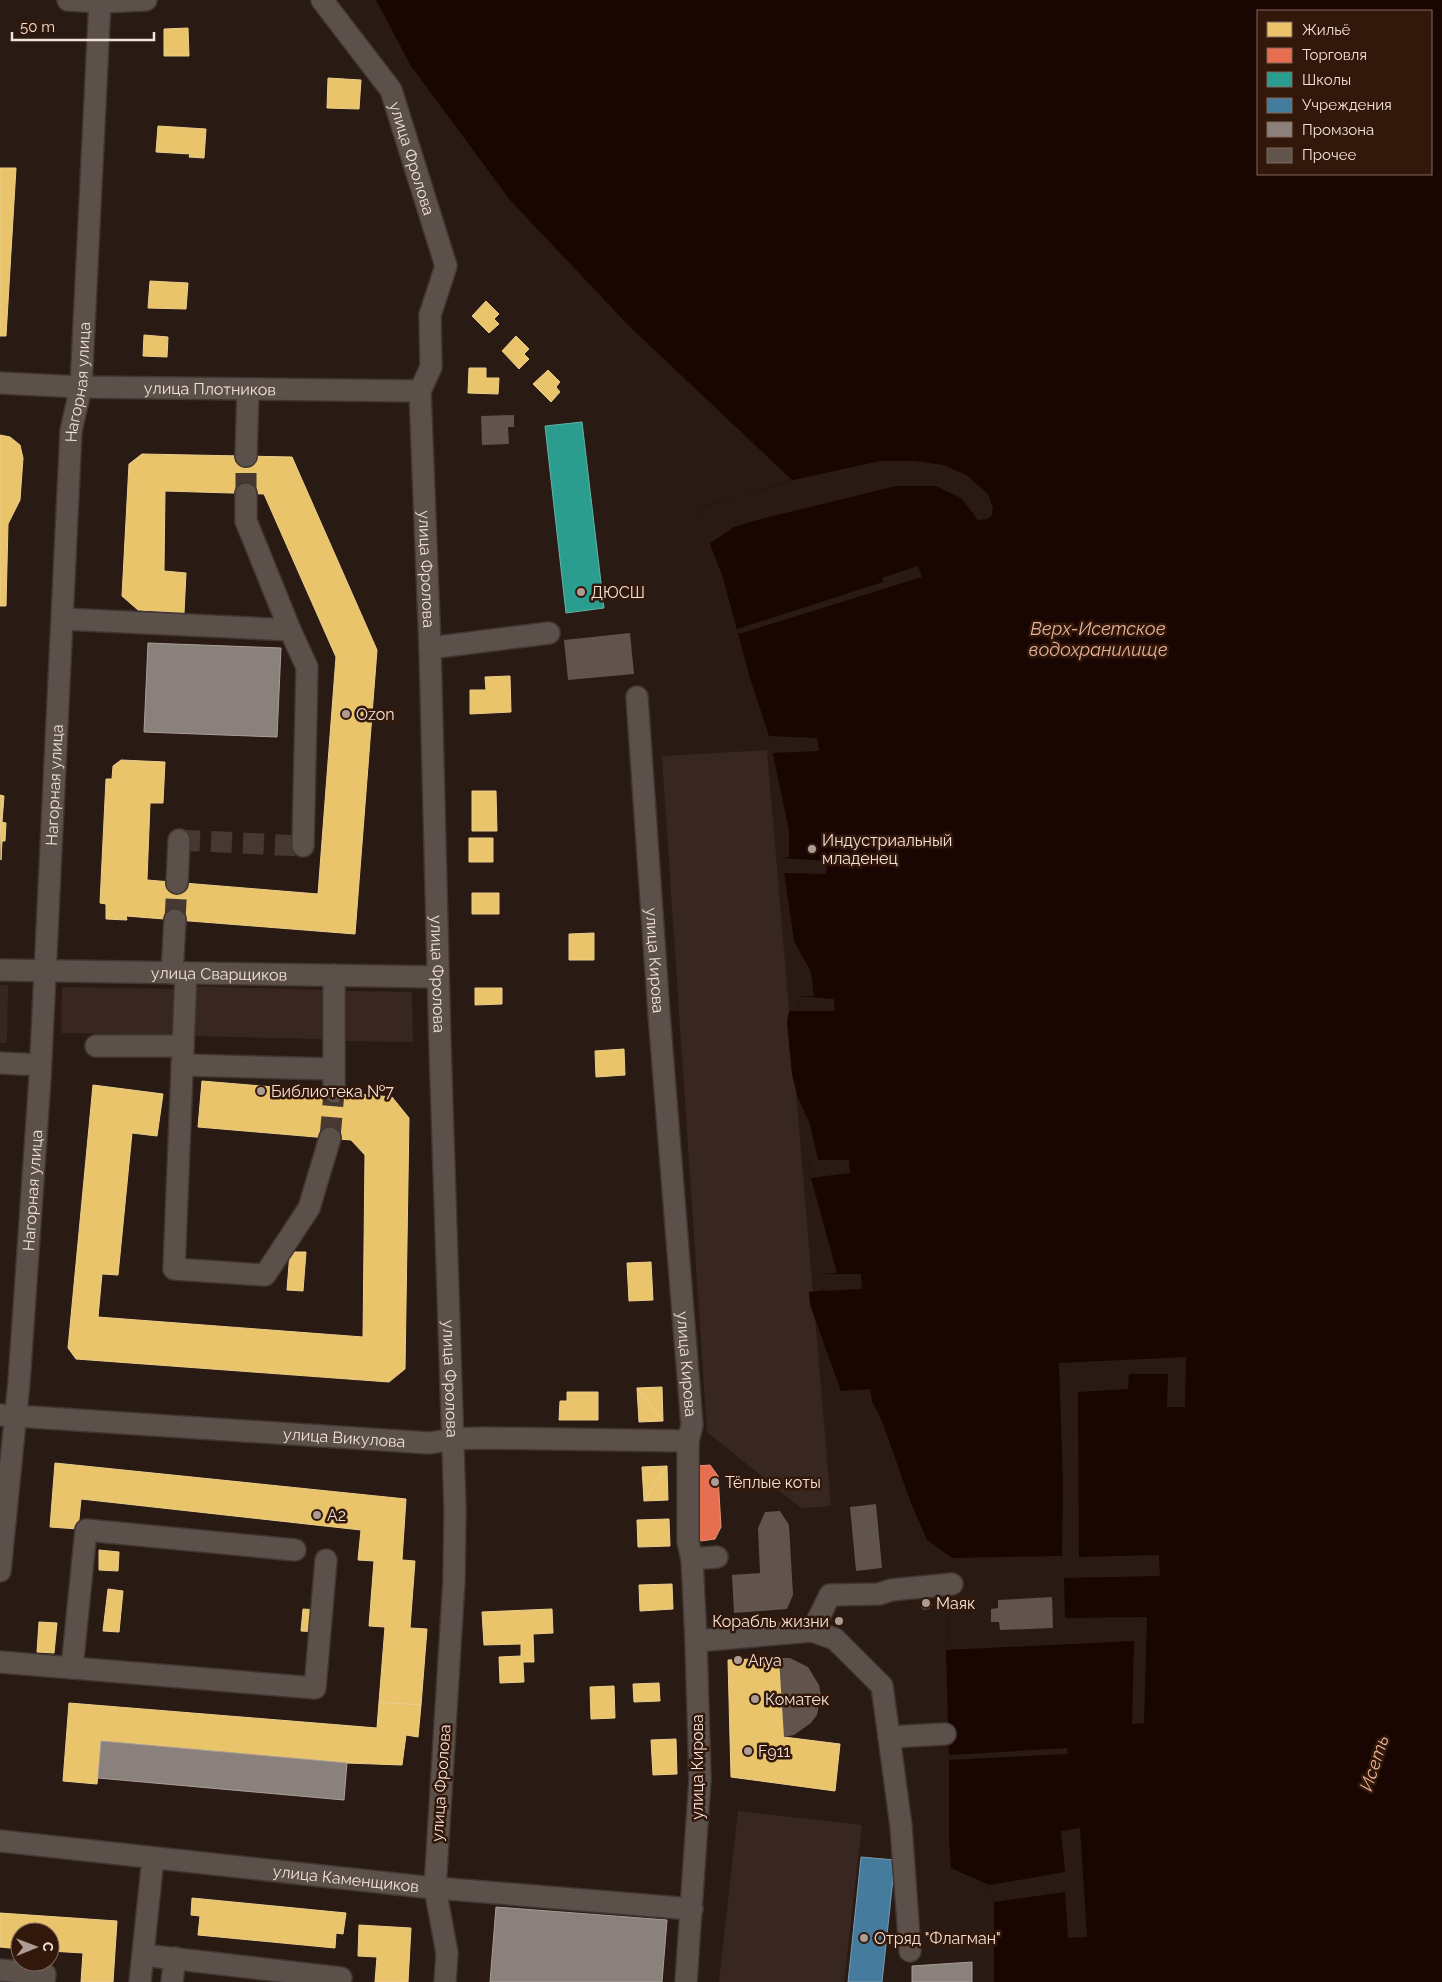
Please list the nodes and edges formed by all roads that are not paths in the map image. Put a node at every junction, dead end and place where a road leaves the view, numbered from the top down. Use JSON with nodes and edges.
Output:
{"nodes":[{"id":1,"x":68,"y":0,"type":"edge"},
{"id":2,"x":146,"y":0,"type":"edge"},
{"id":3,"x":322,"y":0,"type":"edge"},
{"id":4,"x":100,"y":1,"type":"edge"},
{"id":5,"x":0,"y":383,"type":"edge"},
{"id":6,"x":81,"y":387,"type":"junction"},
{"id":7,"x":248,"y":390,"type":"junction"},
{"id":8,"x":420,"y":392,"type":"junction"},
{"id":9,"x":246,"y":456,"type":"tunnel mouth"},
{"id":10,"x":246,"y":494,"type":"tunnel mouth"},
{"id":11,"x":63,"y":619,"type":"junction"},
{"id":12,"x":290,"y":630,"type":"junction"},
{"id":13,"x":550,"y":633,"type":"dead end"},
{"id":14,"x":430,"y":648,"type":"junction"},
{"id":15,"x":637,"y":697,"type":"dead end"},
{"id":16,"x":179,"y":840,"type":"dead end"},
{"id":17,"x":303,"y":846,"type":"dead end"},
{"id":18,"x":177,"y":883,"type":"tunnel mouth"},
{"id":19,"x":175,"y":920,"type":"tunnel mouth"},
{"id":20,"x":0,"y":970,"type":"edge"},
{"id":21,"x":44,"y":971,"type":"junction"},
{"id":22,"x":179,"y":973,"type":"junction"},
{"id":23,"x":334,"y":975,"type":"junction"},
{"id":24,"x":438,"y":977,"type":"junction"},
{"id":25,"x":96,"y":1046,"type":"dead end"},
{"id":26,"x":182,"y":1056,"type":"junction"},
{"id":27,"x":0,"y":1063,"type":"edge"},
{"id":28,"x":40,"y":1065,"type":"junction"},
{"id":29,"x":333,"y":1069,"type":"junction"},
{"id":30,"x":334,"y":1092,"type":"tunnel mouth"},
{"id":31,"x":330,"y":1138,"type":"tunnel mouth"},
{"id":32,"x":8,"y":1416,"type":"edge"},
{"id":33,"x":454,"y":1439,"type":"junction"},
{"id":34,"x":688,"y":1441,"type":"junction"},
{"id":35,"x":295,"y":1550,"type":"dead end"},
{"id":36,"x":717,"y":1556,"type":"dead end"},
{"id":37,"x":692,"y":1559,"type":"junction"},
{"id":38,"x":326,"y":1560,"type":"dead end"},
{"id":39,"x":0,"y":1571,"type":"edge"},
{"id":40,"x":952,"y":1584,"type":"dead end"},
{"id":41,"x":812,"y":1631,"type":"junction"},
{"id":42,"x":696,"y":1641,"type":"junction"},
{"id":43,"x":0,"y":1662,"type":"edge"},
{"id":44,"x":72,"y":1668,"type":"junction"},
{"id":45,"x":945,"y":1734,"type":"dead end"},
{"id":46,"x":889,"y":1737,"type":"junction"},
{"id":47,"x":0,"y":1841,"type":"edge"},
{"id":48,"x":153,"y":1858,"type":"junction"},
{"id":49,"x":435,"y":1888,"type":"junction"},
{"id":50,"x":692,"y":1909,"type":"junction"},
{"id":51,"x":910,"y":1951,"type":"dead end"},
{"id":52,"x":143,"y":1955,"type":"junction"},
{"id":53,"x":175,"y":1958,"type":"junction"},
{"id":54,"x":0,"y":1970,"type":"edge"},
{"id":55,"x":341,"y":1978,"type":"dead end"},
{"id":56,"x":44,"y":1982,"type":"edge"},
{"id":57,"x":140,"y":1982,"type":"edge"},
{"id":58,"x":172,"y":1982,"type":"edge"},
{"id":59,"x":445,"y":1982,"type":"edge"},
{"id":60,"x":686,"y":1982,"type":"edge"}],
"edges":[{"from":1,"to":4,"type":"street"},
{"from":2,"to":4,"type":"street"},
{"from":3,"to":8,"type":"street","name":"улица Фролова"},
{"from":4,"to":6,"type":"street","name":"Нагорная улица"},
{"from":5,"to":6,"type":"street","name":"улица Плотников"},
{"from":6,"to":7,"type":"street","name":"улица Плотников"},
{"from":6,"to":11,"type":"street","name":"Нагорная улица"},
{"from":7,"to":8,"type":"street","name":"улица Плотников"},
{"from":7,"to":9,"type":"street"},
{"from":8,"to":14,"type":"street","name":"улица Фролова"},
{"from":10,"to":12,"type":"street"},
{"from":11,"to":12,"type":"street"},
{"from":11,"to":21,"type":"street","name":"Нагорная улица"},
{"from":12,"to":17,"type":"street"},
{"from":13,"to":14,"type":"street"},
{"from":14,"to":24,"type":"street","name":"улица Фролова"},
{"from":15,"to":34,"type":"street","name":"улица Кирова"},
{"from":16,"to":18,"type":"street"},
{"from":19,"to":22,"type":"street"},
{"from":20,"to":21,"type":"street","name":"улица Сварщиков"},
{"from":21,"to":22,"type":"street","name":"улица Сварщиков"},
{"from":21,"to":28,"type":"street","name":"Нагорная улица"},
{"from":22,"to":23,"type":"street","name":"улица Сварщиков"},
{"from":22,"to":26,"type":"street"},
{"from":23,"to":24,"type":"street","name":"улица Сварщиков"},
{"from":23,"to":29,"type":"street"},
{"from":24,"to":33,"type":"street","name":"улица Фролова"},
{"from":25,"to":26,"type":"street"},
{"from":26,"to":29,"type":"street"},
{"from":26,"to":31,"type":"street"},
{"from":27,"to":28,"type":"street"},
{"from":28,"to":32,"type":"street","name":"Нагорная улица"},
{"from":29,"to":30,"type":"street"},
{"from":32,"to":33,"type":"street","name":"улица Викулова"},
{"from":32,"to":39,"type":"street","name":"Нагорная улица"},
{"from":33,"to":34,"type":"street","name":"улица Викулова"},
{"from":33,"to":49,"type":"street","name":"улица Фролова"},
{"from":34,"to":37,"type":"street","name":"улица Кирова"},
{"from":35,"to":44,"type":"street"},
{"from":36,"to":37,"type":"street"},
{"from":37,"to":42,"type":"street","name":"улица Кирова"},
{"from":38,"to":44,"type":"street"},
{"from":40,"to":41,"type":"street"},
{"from":41,"to":42,"type":"street"},
{"from":41,"to":46,"type":"street"},
{"from":42,"to":50,"type":"street","name":"улица Кирова"},
{"from":43,"to":44,"type":"street"},
{"from":45,"to":46,"type":"street"},
{"from":46,"to":51,"type":"street"},
{"from":47,"to":48,"type":"street","name":"улица Каменщиков"},
{"from":48,"to":49,"type":"street","name":"улица Каменщиков"},
{"from":48,"to":52,"type":"street"},
{"from":49,"to":50,"type":"street","name":"улица Каменщиков"},
{"from":49,"to":59,"type":"street","name":"улица Фролова"},
{"from":50,"to":60,"type":"street","name":"улица Кирова"},
{"from":52,"to":53,"type":"street"},
{"from":52,"to":57,"type":"street"},
{"from":53,"to":55,"type":"street"},
{"from":53,"to":58,"type":"street"},
{"from":54,"to":56,"type":"street"}]}
